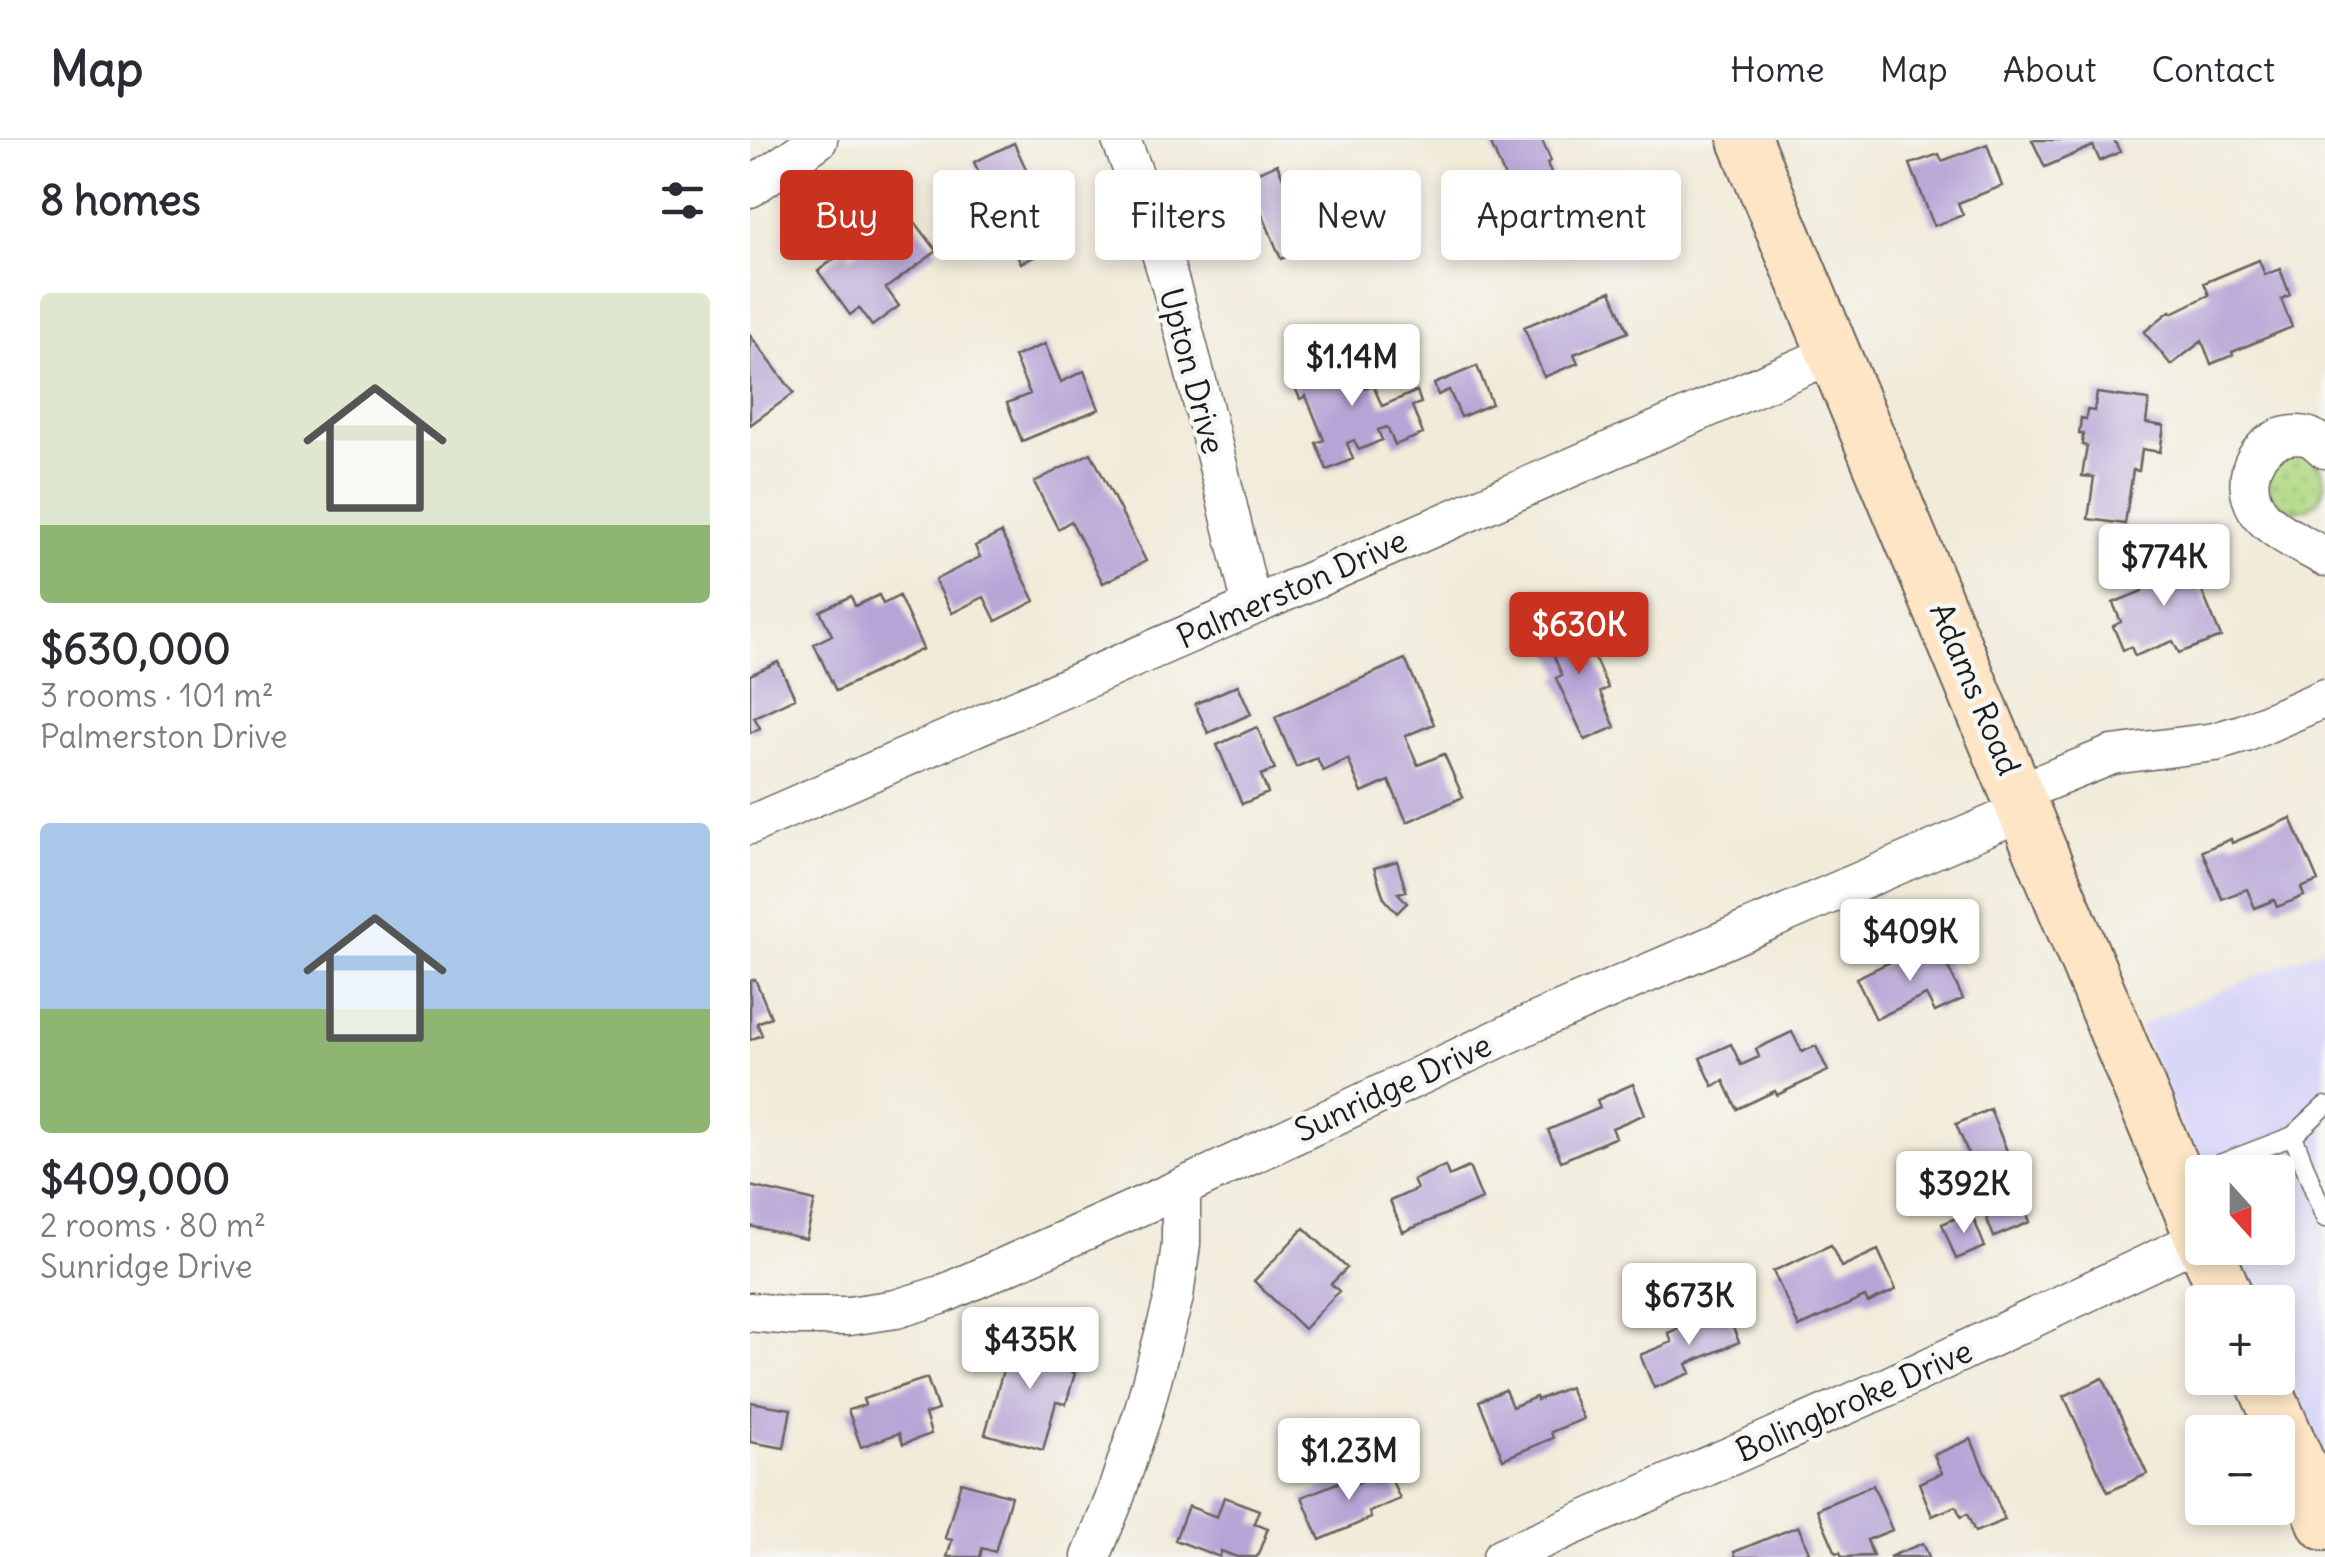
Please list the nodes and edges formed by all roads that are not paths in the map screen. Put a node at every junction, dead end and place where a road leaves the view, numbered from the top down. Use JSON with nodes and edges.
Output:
{"nodes":[{"id":1,"x":818,"y":140,"type":"edge"},
{"id":2,"x":1121,"y":140,"type":"edge"},
{"id":3,"x":1745,"y":140,"type":"edge"},
{"id":4,"x":750,"y":188,"type":"edge"},
{"id":5,"x":1834,"y":353,"type":"junction"},
{"id":6,"x":2325,"y":448,"type":"edge"},
{"id":7,"x":2325,"y":557,"type":"edge"},
{"id":8,"x":1252,"y":606,"type":"junction"},
{"id":9,"x":2325,"y":698,"type":"edge"},
{"id":10,"x":2022,"y":801,"type":"junction"},
{"id":11,"x":750,"y":825,"type":"edge"},
{"id":12,"x":2325,"y":1106,"type":"edge"},
{"id":13,"x":2293,"y":1136,"type":"junction"},
{"id":14,"x":2178,"y":1180,"type":"junction"},
{"id":15,"x":1182,"y":1188,"type":"junction"},
{"id":16,"x":2185,"y":1197,"type":"edge"},
{"id":17,"x":2325,"y":1218,"type":"edge"},
{"id":18,"x":2185,"y":1246,"type":"edge"},
{"id":19,"x":750,"y":1312,"type":"edge"},
{"id":20,"x":2270,"y":1395,"type":"edge"},
{"id":21,"x":2320,"y":1503,"type":"edge"},
{"id":22,"x":1092,"y":1557,"type":"edge"},
{"id":23,"x":1502,"y":1557,"type":"edge"}],
"edges":[{"from":1,"to":4,"type":"street"},
{"from":2,"to":8,"type":"street","name":"Upton Drive"},
{"from":3,"to":5,"type":"street","name":"Adams Road"},
{"from":5,"to":8,"type":"street","name":"Palmerston Drive"},
{"from":5,"to":10,"type":"street","name":"Adams Road"},
{"from":6,"to":7,"type":"street"},
{"from":8,"to":11,"type":"street","name":"Palmerston Drive"},
{"from":9,"to":10,"type":"street","name":"Sunridge Drive"},
{"from":10,"to":14,"type":"street","name":"Adams Road"},
{"from":10,"to":15,"type":"street","name":"Sunridge Drive"},
{"from":12,"to":13,"type":"lane"},
{"from":13,"to":14,"type":"lane"},
{"from":13,"to":17,"type":"lane"},
{"from":14,"to":16,"type":"street","name":"Adams Road"},
{"from":15,"to":19,"type":"street","name":"Sunridge Drive"},
{"from":15,"to":22,"type":"street"},
{"from":18,"to":23,"type":"street","name":"Bolingbroke Drive"},
{"from":20,"to":21,"type":"street"}]}
